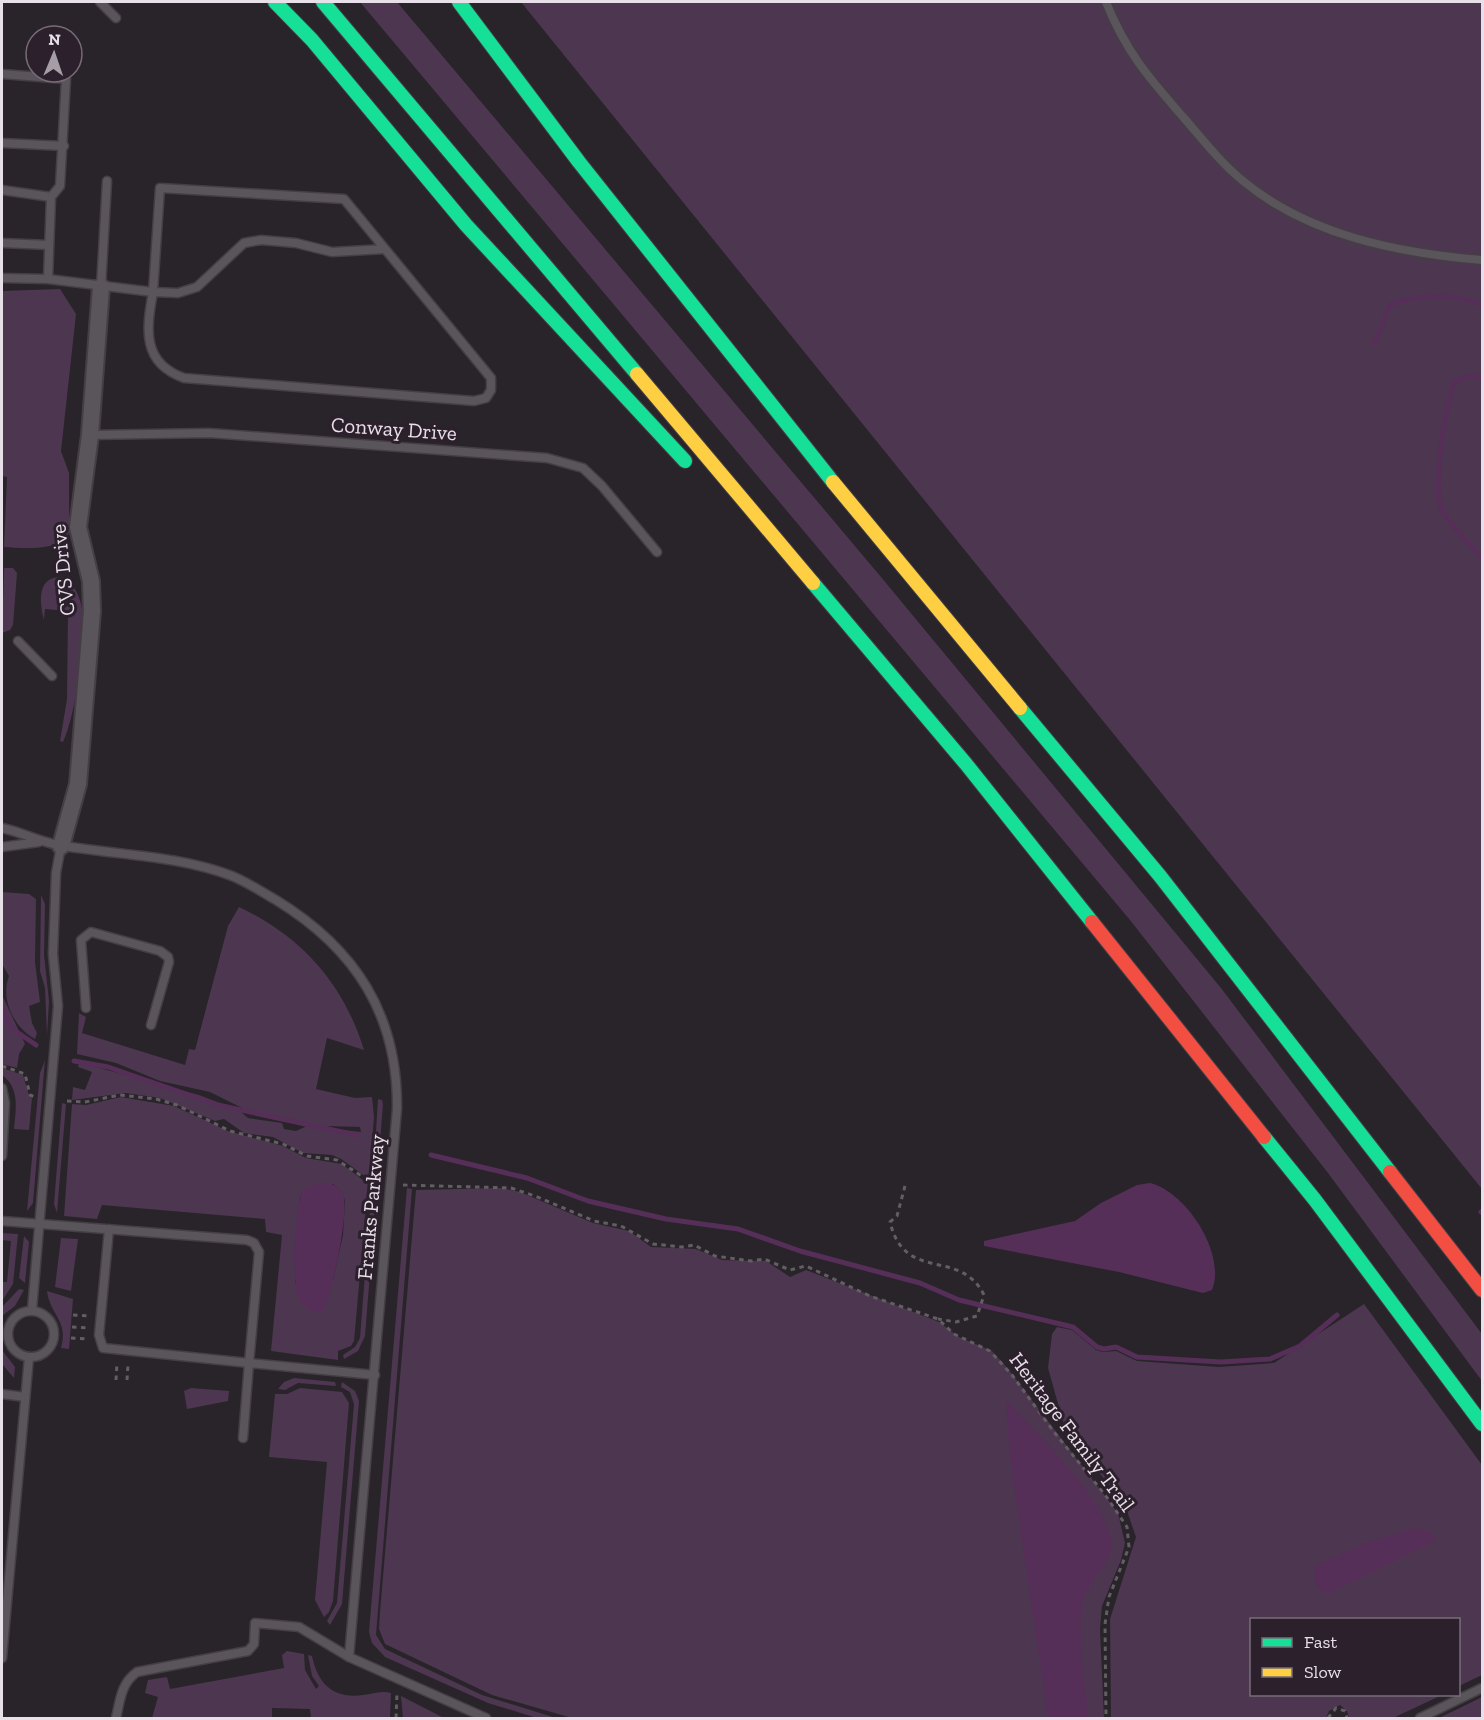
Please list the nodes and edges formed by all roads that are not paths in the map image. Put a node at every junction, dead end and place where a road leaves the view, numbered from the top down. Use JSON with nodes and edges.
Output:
{"nodes":[{"id":1,"x":100,"y":2,"type":"edge"},
{"id":2,"x":275,"y":2,"type":"edge"},
{"id":3,"x":322,"y":2,"type":"edge"},
{"id":4,"x":459,"y":2,"type":"edge"},
{"id":5,"x":1106,"y":2,"type":"edge"},
{"id":6,"x":116,"y":18,"type":"dead end"},
{"id":7,"x":461,"y":28,"type":"dead end"},
{"id":8,"x":2,"y":74,"type":"edge"},
{"id":9,"x":2,"y":142,"type":"edge"},
{"id":10,"x":64,"y":146,"type":"junction"},
{"id":11,"x":579,"y":162,"type":"junction"},
{"id":12,"x":107,"y":181,"type":"dead end"},
{"id":13,"x":2,"y":190,"type":"edge"},
{"id":14,"x":51,"y":197,"type":"junction"},
{"id":15,"x":2,"y":243,"type":"edge"},
{"id":16,"x":49,"y":245,"type":"junction"},
{"id":17,"x":385,"y":249,"type":"junction"},
{"id":18,"x":1482,"y":260,"type":"edge"},
{"id":19,"x":3,"y":279,"type":"edge"},
{"id":20,"x":48,"y":279,"type":"junction"},
{"id":21,"x":100,"y":287,"type":"junction"},
{"id":22,"x":153,"y":292,"type":"junction"},
{"id":23,"x":90,"y":435,"type":"junction"},
{"id":24,"x":692,"y":468,"type":"dead end"},
{"id":25,"x":756,"y":538,"type":"dead end"},
{"id":26,"x":657,"y":552,"type":"dead end"},
{"id":27,"x":18,"y":640,"type":"dead end"},
{"id":28,"x":52,"y":676,"type":"dead end"},
{"id":29,"x":966,"y":764,"type":"junction"},
{"id":30,"x":2,"y":828,"type":"edge"},
{"id":31,"x":40,"y":842,"type":"junction"},
{"id":32,"x":62,"y":846,"type":"junction"},
{"id":33,"x":2,"y":847,"type":"edge"},
{"id":34,"x":86,"y":1008,"type":"dead end"},
{"id":35,"x":151,"y":1025,"type":"dead end"},
{"id":36,"x":2,"y":1088,"type":"edge"},
{"id":37,"x":2,"y":1156,"type":"edge"},
{"id":38,"x":2,"y":1221,"type":"edge"},
{"id":39,"x":39,"y":1224,"type":"junction"},
{"id":40,"x":109,"y":1229,"type":"junction"},
{"id":41,"x":1482,"y":1290,"type":"edge"},
{"id":42,"x":32,"y":1311,"type":"junction"},
{"id":43,"x":5,"y":1333,"type":"edge"},
{"id":44,"x":29,"y":1357,"type":"junction"},
{"id":45,"x":249,"y":1363,"type":"junction"},
{"id":46,"x":375,"y":1375,"type":"junction"},
{"id":47,"x":2,"y":1394,"type":"edge"},
{"id":48,"x":25,"y":1397,"type":"junction"},
{"id":49,"x":1482,"y":1424,"type":"edge"},
{"id":50,"x":243,"y":1438,"type":"dead end"},
{"id":51,"x":349,"y":1657,"type":"junction"},
{"id":52,"x":2,"y":1658,"type":"edge"},
{"id":53,"x":1482,"y":1688,"type":"edge"},
{"id":54,"x":116,"y":1719,"type":"edge"},
{"id":55,"x":486,"y":1719,"type":"edge"},
{"id":56,"x":1420,"y":1719,"type":"edge"}],
"edges":[{"from":1,"to":6,"type":"lane"},
{"from":2,"to":24,"type":"highway"},
{"from":3,"to":29,"type":"highway"},
{"from":4,"to":11,"type":"highway"},
{"from":5,"to":18,"type":"lane"},
{"from":7,"to":11,"type":"highway"},
{"from":8,"to":10,"type":"lane"},
{"from":9,"to":10,"type":"lane"},
{"from":10,"to":14,"type":"lane"},
{"from":11,"to":41,"type":"highway"},
{"from":12,"to":21,"type":"lane"},
{"from":13,"to":14,"type":"lane"},
{"from":14,"to":16,"type":"lane"},
{"from":15,"to":16,"type":"lane"},
{"from":16,"to":20,"type":"lane"},
{"from":17,"to":22,"type":"lane"},
{"from":17,"to":22,"type":"lane"},
{"from":17,"to":22,"type":"lane"},
{"from":19,"to":20,"type":"lane"},
{"from":20,"to":21,"type":"lane"},
{"from":21,"to":22,"type":"lane"},
{"from":21,"to":23,"type":"street","name":"CVS Drive"},
{"from":23,"to":26,"type":"lane","name":"Conway Drive"},
{"from":23,"to":32,"type":"street","name":"CVS Drive"},
{"from":25,"to":29,"type":"highway"},
{"from":27,"to":28,"type":"lane"},
{"from":29,"to":49,"type":"highway"},
{"from":30,"to":31,"type":"lane","name":"Franks Parkway"},
{"from":31,"to":32,"type":"lane","name":"Franks Parkway"},
{"from":31,"to":33,"type":"lane","name":"Franks Parkway"},
{"from":32,"to":39,"type":"lane"},
{"from":32,"to":46,"type":"lane","name":"Franks Parkway"},
{"from":34,"to":35,"type":"lane"},
{"from":36,"to":37,"type":"lane"},
{"from":38,"to":39,"type":"lane"},
{"from":39,"to":40,"type":"lane"},
{"from":39,"to":42,"type":"lane"},
{"from":40,"to":45,"type":"lane"},
{"from":40,"to":45,"type":"lane"},
{"from":42,"to":43,"type":"lane"},
{"from":42,"to":44,"type":"lane"},
{"from":43,"to":44,"type":"lane"},
{"from":44,"to":48,"type":"lane"},
{"from":45,"to":46,"type":"lane"},
{"from":45,"to":50,"type":"lane"},
{"from":46,"to":51,"type":"lane","name":"Franks Parkway"},
{"from":47,"to":48,"type":"lane"},
{"from":48,"to":52,"type":"lane"},
{"from":51,"to":54,"type":"lane"},
{"from":51,"to":55,"type":"lane"},
{"from":53,"to":56,"type":"lane"}]}
